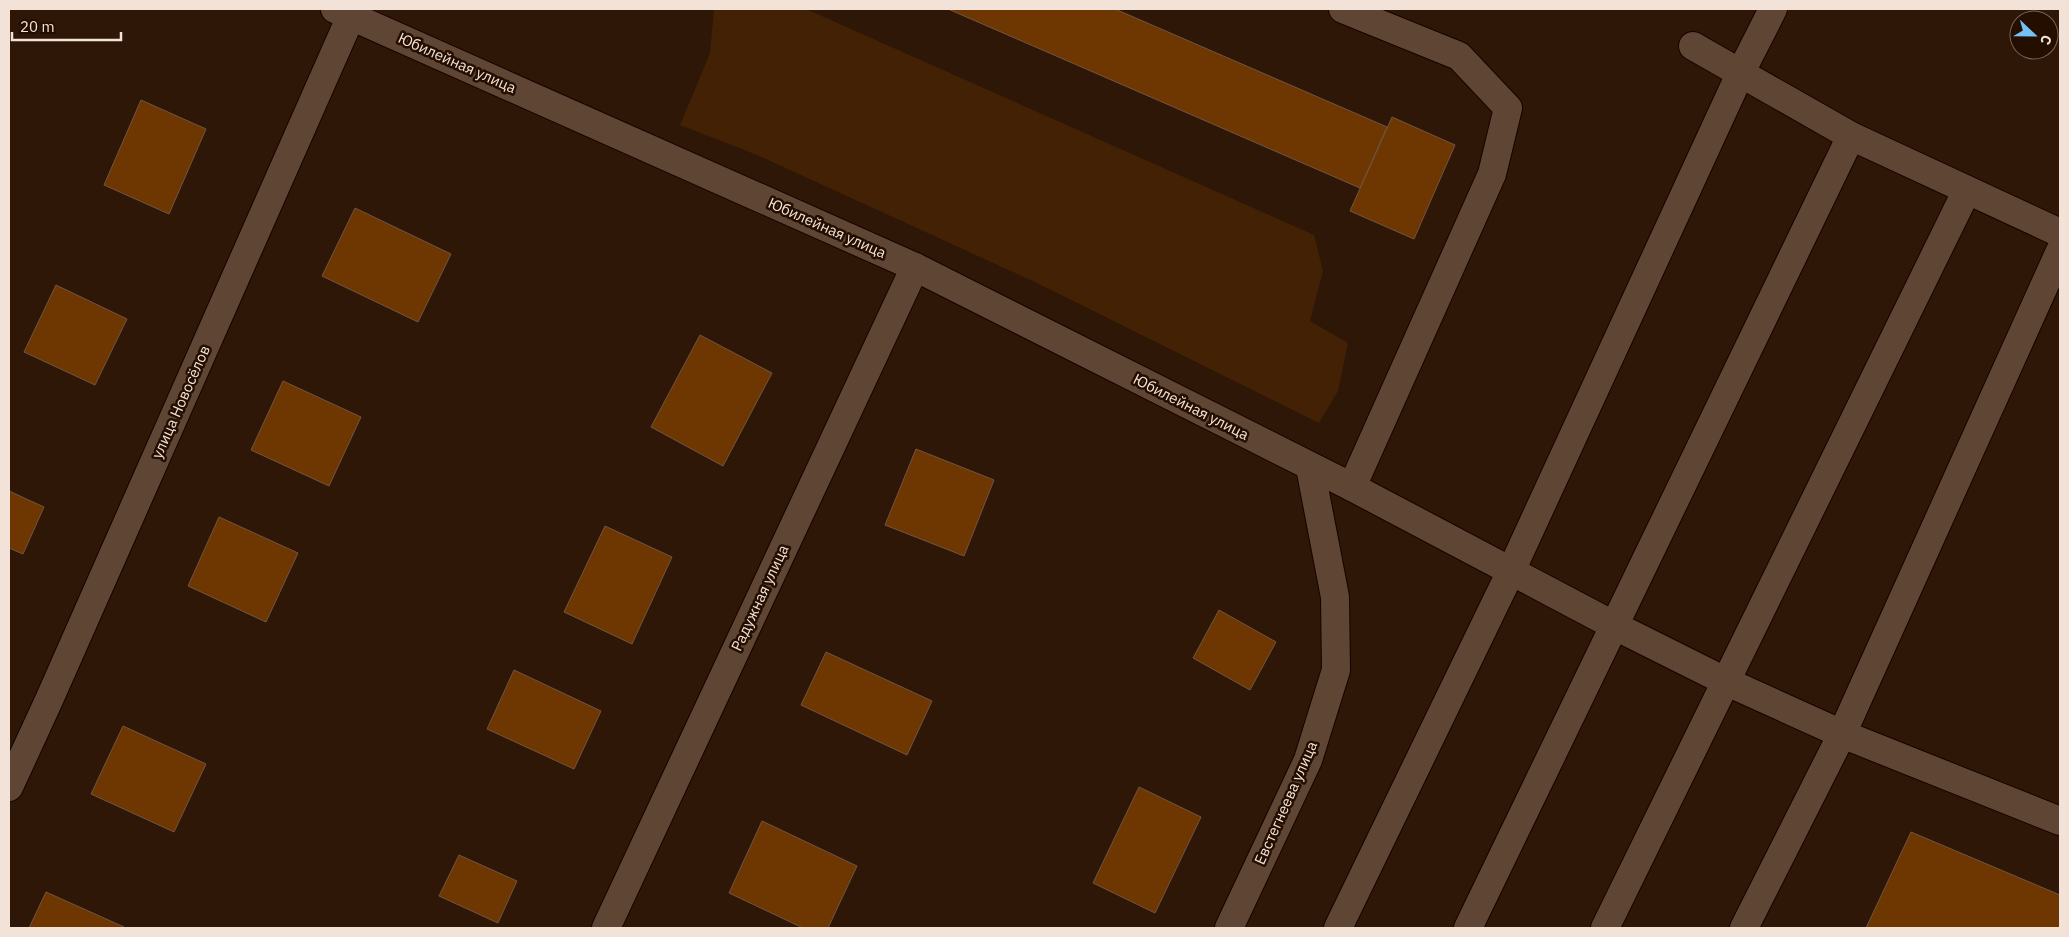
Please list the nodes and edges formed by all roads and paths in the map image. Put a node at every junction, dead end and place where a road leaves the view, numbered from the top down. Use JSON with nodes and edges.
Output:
{"nodes":[{"id":1,"x":1343,"y":9,"type":"edge"},
{"id":2,"x":1772,"y":9,"type":"edge"},
{"id":3,"x":343,"y":12,"type":"edge"},
{"id":4,"x":1692,"y":46,"type":"dead end"},
{"id":5,"x":1740,"y":74,"type":"junction"},
{"id":6,"x":1852,"y":136,"type":"junction"},
{"id":7,"x":1967,"y":190,"type":"junction"},
{"id":8,"x":2060,"y":233,"type":"edge"},
{"id":9,"x":2060,"y":251,"type":"edge"},
{"id":10,"x":914,"y":267,"type":"junction"},
{"id":11,"x":1310,"y":467,"type":"junction"},
{"id":12,"x":1352,"y":488,"type":"junction"},
{"id":13,"x":1511,"y":571,"type":"junction"},
{"id":14,"x":1615,"y":626,"type":"junction"},
{"id":15,"x":1725,"y":681,"type":"junction"},
{"id":16,"x":1842,"y":734,"type":"junction"},
{"id":17,"x":9,"y":787,"type":"edge"},
{"id":18,"x":2060,"y":821,"type":"edge"},
{"id":19,"x":606,"y":928,"type":"edge"},
{"id":20,"x":1229,"y":928,"type":"edge"},
{"id":21,"x":1338,"y":928,"type":"edge"},
{"id":22,"x":1468,"y":928,"type":"edge"},
{"id":23,"x":1605,"y":928,"type":"edge"},
{"id":24,"x":1744,"y":928,"type":"edge"}],
"edges":[{"from":1,"to":12,"type":"street"},
{"from":2,"to":5,"type":"street"},
{"from":3,"to":10,"type":"street","name":"Юбилейная улица"},
{"from":3,"to":17,"type":"street","name":"улица Новосёлов"},
{"from":4,"to":5,"type":"street"},
{"from":5,"to":6,"type":"street"},
{"from":5,"to":13,"type":"street"},
{"from":6,"to":7,"type":"street"},
{"from":6,"to":14,"type":"street"},
{"from":7,"to":8,"type":"street"},
{"from":7,"to":15,"type":"street"},
{"from":9,"to":16,"type":"street"},
{"from":10,"to":11,"type":"street","name":"Юбилейная улица"},
{"from":10,"to":19,"type":"street","name":"Радужная улица"},
{"from":11,"to":12,"type":"street","name":"Юбилейная улица"},
{"from":11,"to":20,"type":"street","name":"Евстегнеева улица"},
{"from":12,"to":13,"type":"street","name":"Юбилейная улица"},
{"from":13,"to":14,"type":"street","name":"Юбилейная улица"},
{"from":13,"to":21,"type":"street"},
{"from":14,"to":15,"type":"street","name":"Юбилейная улица"},
{"from":14,"to":22,"type":"street"},
{"from":15,"to":16,"type":"street","name":"Юбилейная улица"},
{"from":15,"to":23,"type":"street"},
{"from":16,"to":18,"type":"street","name":"Юбилейная улица"},
{"from":16,"to":24,"type":"street"}]}
